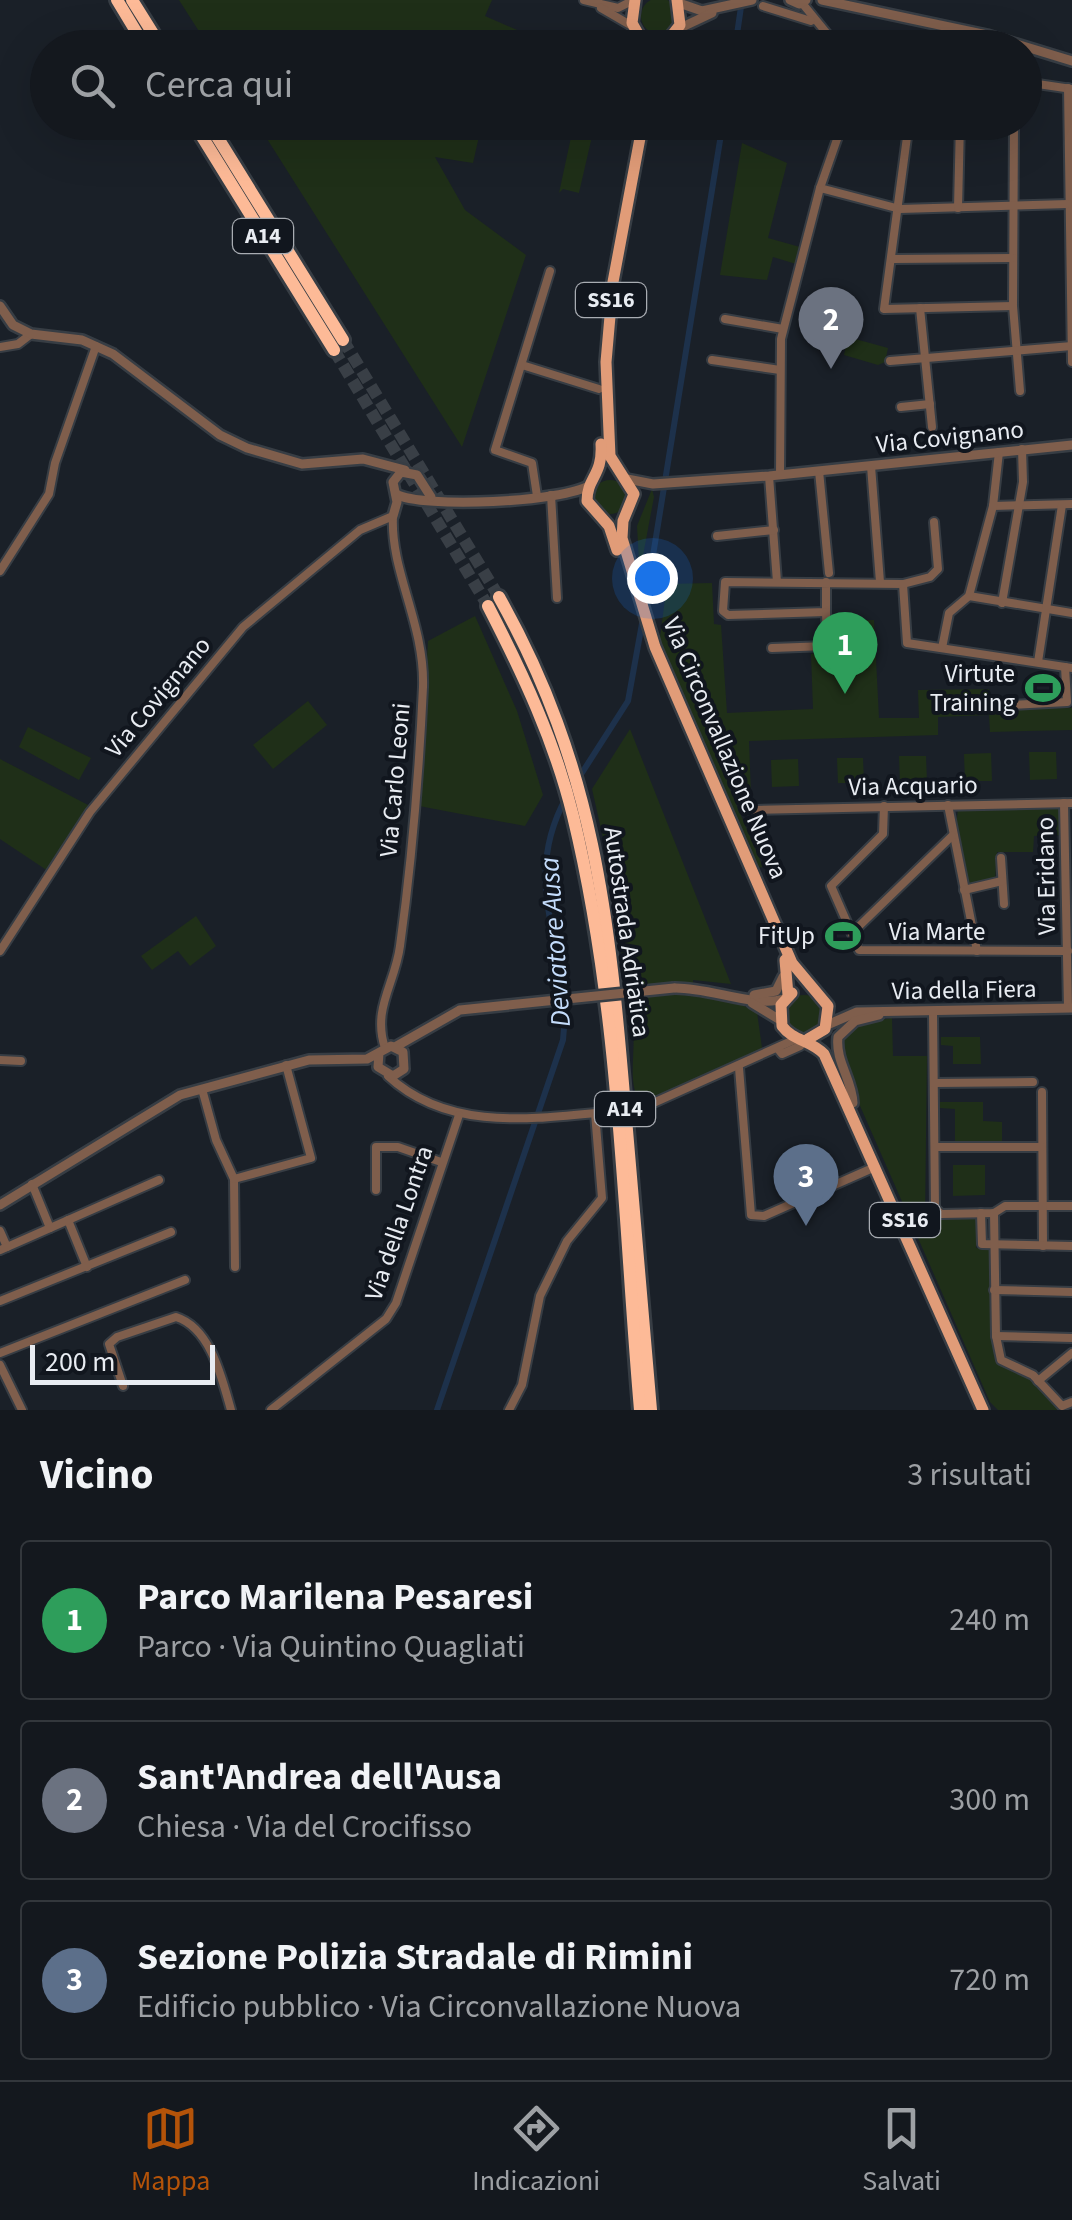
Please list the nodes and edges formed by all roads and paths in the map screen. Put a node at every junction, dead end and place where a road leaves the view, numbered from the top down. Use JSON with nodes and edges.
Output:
{"nodes":[{"id":1,"x":116,"y":0,"type":"edge"},
{"id":2,"x":132,"y":0,"type":"edge"},
{"id":3,"x":635,"y":0,"type":"edge"},
{"id":4,"x":752,"y":0,"type":"edge"},
{"id":5,"x":790,"y":0,"type":"edge"},
{"id":6,"x":822,"y":0,"type":"edge"},
{"id":7,"x":586,"y":1,"type":"edge"},
{"id":8,"x":678,"y":1,"type":"edge"},
{"id":9,"x":804,"y":2,"type":"edge"},
{"id":10,"x":763,"y":6,"type":"dead end"},
{"id":11,"x":719,"y":10,"type":"junction"},
{"id":12,"x":813,"y":21,"type":"junction"},
{"id":13,"x":135,"y":30,"type":"edge"},
{"id":14,"x":151,"y":30,"type":"edge"},
{"id":15,"x":635,"y":30,"type":"joint"},
{"id":16,"x":674,"y":30,"type":"edge"},
{"id":17,"x":684,"y":30,"type":"edge"},
{"id":18,"x":823,"y":30,"type":"edge"},
{"id":19,"x":963,"y":30,"type":"edge"},
{"id":20,"x":1042,"y":51,"type":"edge"},
{"id":21,"x":1072,"y":60,"type":"edge"},
{"id":22,"x":1042,"y":84,"type":"edge"},
{"id":23,"x":1071,"y":88,"type":"edge"},
{"id":24,"x":204,"y":140,"type":"edge"},
{"id":25,"x":218,"y":140,"type":"edge"},
{"id":26,"x":635,"y":140,"type":"edge"},
{"id":27,"x":636,"y":140,"type":"edge"},
{"id":28,"x":837,"y":140,"type":"edge"},
{"id":29,"x":907,"y":140,"type":"edge"},
{"id":30,"x":960,"y":140,"type":"edge"},
{"id":31,"x":1014,"y":140,"type":"edge"},
{"id":32,"x":820,"y":188,"type":"junction"},
{"id":33,"x":1068,"y":204,"type":"junction"},
{"id":34,"x":1013,"y":206,"type":"junction"},
{"id":35,"x":958,"y":208,"type":"junction"},
{"id":36,"x":900,"y":209,"type":"junction"},
{"id":37,"x":1070,"y":225,"type":"edge"},
{"id":38,"x":1013,"y":258,"type":"junction"},
{"id":39,"x":893,"y":259,"type":"junction"},
{"id":40,"x":550,"y":271,"type":"dead end"},
{"id":41,"x":0,"y":306,"type":"edge"},
{"id":42,"x":1013,"y":306,"type":"junction"},
{"id":43,"x":920,"y":308,"type":"junction"},
{"id":44,"x":725,"y":319,"type":"dead end"},
{"id":45,"x":783,"y":329,"type":"junction"},
{"id":46,"x":31,"y":334,"type":"junction"},
{"id":47,"x":96,"y":346,"type":"junction"},
{"id":48,"x":1071,"y":346,"type":"edge"},
{"id":49,"x":0,"y":347,"type":"edge"},
{"id":50,"x":1016,"y":350,"type":"junction"},
{"id":51,"x":925,"y":358,"type":"junction"},
{"id":52,"x":712,"y":360,"type":"dead end"},
{"id":53,"x":890,"y":362,"type":"dead end"},
{"id":54,"x":1072,"y":362,"type":"edge"},
{"id":55,"x":522,"y":365,"type":"junction"},
{"id":56,"x":780,"y":370,"type":"junction"},
{"id":57,"x":592,"y":388,"type":"junction"},
{"id":58,"x":1020,"y":391,"type":"dead end"},
{"id":59,"x":930,"y":404,"type":"junction"},
{"id":60,"x":901,"y":407,"type":"dead end"},
{"id":61,"x":932,"y":427,"type":"dead end"},
{"id":62,"x":1072,"y":445,"type":"edge"},
{"id":63,"x":1022,"y":450,"type":"junction"},
{"id":64,"x":999,"y":452,"type":"junction"},
{"id":65,"x":380,"y":462,"type":"junction"},
{"id":66,"x":872,"y":466,"type":"junction"},
{"id":67,"x":405,"y":470,"type":"junction"},
{"id":68,"x":819,"y":471,"type":"junction"},
{"id":69,"x":774,"y":476,"type":"junction"},
{"id":70,"x":624,"y":478,"type":"junction"},
{"id":71,"x":593,"y":481,"type":"junction"},
{"id":72,"x":393,"y":482,"type":"junction"},
{"id":73,"x":421,"y":483,"type":"junction"},
{"id":74,"x":652,"y":484,"type":"junction"},
{"id":75,"x":396,"y":494,"type":"junction"},
{"id":76,"x":551,"y":495,"type":"junction"},
{"id":77,"x":568,"y":495,"type":"junction"},
{"id":78,"x":538,"y":496,"type":"junction"},
{"id":79,"x":411,"y":498,"type":"junction"},
{"id":80,"x":433,"y":499,"type":"junction"},
{"id":81,"x":634,"y":502,"type":"junction"},
{"id":82,"x":1019,"y":504,"type":"junction"},
{"id":83,"x":1072,"y":504,"type":"edge"},
{"id":84,"x":1062,"y":505,"type":"junction"},
{"id":85,"x":993,"y":506,"type":"junction"},
{"id":86,"x":590,"y":509,"type":"junction"},
{"id":87,"x":626,"y":515,"type":"junction"},
{"id":88,"x":393,"y":516,"type":"junction"},
{"id":89,"x":602,"y":519,"type":"junction"},
{"id":90,"x":934,"y":522,"type":"dead end"},
{"id":91,"x":774,"y":530,"type":"junction"},
{"id":92,"x":716,"y":536,"type":"dead end"},
{"id":93,"x":0,"y":571,"type":"edge"},
{"id":94,"x":827,"y":578,"type":"junction"},
{"id":95,"x":776,"y":582,"type":"junction"},
{"id":96,"x":880,"y":582,"type":"junction"},
{"id":97,"x":903,"y":584,"type":"junction"},
{"id":98,"x":633,"y":595,"type":"junction"},
{"id":99,"x":499,"y":596,"type":"tunnel mouth"},
{"id":100,"x":968,"y":596,"type":"junction"},
{"id":101,"x":556,"y":598,"type":"dead end"},
{"id":102,"x":1002,"y":602,"type":"junction"},
{"id":103,"x":488,"y":606,"type":"tunnel mouth"},
{"id":104,"x":1044,"y":610,"type":"junction"},
{"id":105,"x":826,"y":612,"type":"junction"},
{"id":106,"x":1072,"y":613,"type":"edge"},
{"id":107,"x":772,"y":648,"type":"dead end"},
{"id":108,"x":942,"y":648,"type":"junction"},
{"id":109,"x":653,"y":652,"type":"junction"},
{"id":110,"x":1038,"y":662,"type":"junction"},
{"id":111,"x":1069,"y":667,"type":"edge"},
{"id":112,"x":993,"y":706,"type":"dead end"},
{"id":113,"x":1068,"y":803,"type":"edge"},
{"id":114,"x":948,"y":805,"type":"junction"},
{"id":115,"x":884,"y":806,"type":"junction"},
{"id":116,"x":755,"y":810,"type":"dead end"},
{"id":117,"x":952,"y":836,"type":"junction"},
{"id":118,"x":1069,"y":851,"type":"edge"},
{"id":119,"x":1001,"y":858,"type":"dead end"},
{"id":120,"x":1002,"y":881,"type":"junction"},
{"id":121,"x":964,"y":890,"type":"junction"},
{"id":122,"x":1004,"y":904,"type":"dead end"},
{"id":123,"x":852,"y":933,"type":"junction"},
{"id":124,"x":0,"y":951,"type":"edge"},
{"id":125,"x":977,"y":951,"type":"junction"},
{"id":126,"x":1069,"y":953,"type":"edge"},
{"id":127,"x":785,"y":960,"type":"junction"},
{"id":128,"x":812,"y":990,"type":"junction"},
{"id":129,"x":736,"y":994,"type":"junction"},
{"id":130,"x":786,"y":997,"type":"junction"},
{"id":131,"x":825,"y":1000,"type":"junction"},
{"id":132,"x":1070,"y":1008,"type":"edge"},
{"id":133,"x":857,"y":1012,"type":"junction"},
{"id":134,"x":894,"y":1012,"type":"junction"},
{"id":135,"x":933,"y":1012,"type":"junction"},
{"id":136,"x":780,"y":1020,"type":"junction"},
{"id":137,"x":826,"y":1027,"type":"junction"},
{"id":138,"x":420,"y":1035,"type":"junction"},
{"id":139,"x":802,"y":1042,"type":"junction"},
{"id":140,"x":386,"y":1049,"type":"junction"},
{"id":141,"x":351,"y":1059,"type":"junction"},
{"id":142,"x":0,"y":1060,"type":"edge"},
{"id":143,"x":21,"y":1061,"type":"dead end"},
{"id":144,"x":286,"y":1065,"type":"junction"},
{"id":145,"x":405,"y":1065,"type":"junction"},
{"id":146,"x":738,"y":1068,"type":"junction"},
{"id":147,"x":384,"y":1073,"type":"junction"},
{"id":148,"x":1033,"y":1082,"type":"dead end"},
{"id":149,"x":934,"y":1083,"type":"junction"},
{"id":150,"x":202,"y":1090,"type":"junction"},
{"id":151,"x":1042,"y":1092,"type":"dead end"},
{"id":152,"x":414,"y":1095,"type":"junction"},
{"id":153,"x":853,"y":1102,"type":"junction"},
{"id":154,"x":640,"y":1104,"type":"dead end"},
{"id":155,"x":458,"y":1115,"type":"junction"},
{"id":156,"x":935,"y":1147,"type":"junction"},
{"id":157,"x":1042,"y":1147,"type":"junction"},
{"id":158,"x":441,"y":1162,"type":"junction"},
{"id":159,"x":875,"y":1166,"type":"junction"},
{"id":160,"x":234,"y":1179,"type":"junction"},
{"id":161,"x":159,"y":1180,"type":"dead end"},
{"id":162,"x":32,"y":1184,"type":"junction"},
{"id":163,"x":376,"y":1190,"type":"dead end"},
{"id":164,"x":0,"y":1204,"type":"edge"},
{"id":165,"x":1043,"y":1206,"type":"junction"},
{"id":166,"x":1072,"y":1206,"type":"edge"},
{"id":167,"x":981,"y":1213,"type":"junction"},
{"id":168,"x":994,"y":1213,"type":"junction"},
{"id":169,"x":68,"y":1220,"type":"junction"},
{"id":170,"x":50,"y":1228,"type":"junction"},
{"id":171,"x":0,"y":1231,"type":"edge"},
{"id":172,"x":171,"y":1232,"type":"dead end"},
{"id":173,"x":994,"y":1244,"type":"junction"},
{"id":174,"x":1043,"y":1246,"type":"junction"},
{"id":175,"x":1072,"y":1246,"type":"edge"},
{"id":176,"x":4,"y":1248,"type":"edge"},
{"id":177,"x":86,"y":1266,"type":"junction"},
{"id":178,"x":234,"y":1267,"type":"dead end"},
{"id":179,"x":185,"y":1280,"type":"dead end"},
{"id":180,"x":994,"y":1290,"type":"junction"},
{"id":181,"x":1072,"y":1292,"type":"edge"},
{"id":182,"x":0,"y":1301,"type":"edge"},
{"id":183,"x":996,"y":1336,"type":"junction"},
{"id":184,"x":1072,"y":1338,"type":"edge"},
{"id":185,"x":0,"y":1353,"type":"edge"},
{"id":186,"x":1072,"y":1353,"type":"edge"},
{"id":187,"x":0,"y":1365,"type":"edge"},
{"id":188,"x":1038,"y":1381,"type":"junction"},
{"id":189,"x":122,"y":1386,"type":"dead end"},
{"id":190,"x":1072,"y":1402,"type":"edge"},
{"id":191,"x":19,"y":1407,"type":"edge"},
{"id":192,"x":230,"y":1410,"type":"edge"},
{"id":193,"x":271,"y":1410,"type":"edge"},
{"id":194,"x":510,"y":1410,"type":"edge"},
{"id":195,"x":640,"y":1410,"type":"edge"},
{"id":196,"x":651,"y":1410,"type":"edge"},
{"id":197,"x":987,"y":1410,"type":"edge"}],
"edges":[{"from":1,"to":13,"type":"highway"},
{"from":2,"to":14,"type":"highway"},
{"from":3,"to":7,"type":"street"},
{"from":3,"to":15,"type":"main road"},
{"from":4,"to":11,"type":"street"},
{"from":5,"to":9,"type":"street"},
{"from":6,"to":19,"type":"street"},
{"from":7,"to":15,"type":"street"},
{"from":8,"to":11,"type":"street"},
{"from":8,"to":16,"type":"main road"},
{"from":9,"to":12,"type":"street"},
{"from":10,"to":12,"type":"street"},
{"from":11,"to":17,"type":"street"},
{"from":12,"to":18,"type":"street"},
{"from":20,"to":21,"type":"street"},
{"from":22,"to":23,"type":"street"},
{"from":23,"to":33,"type":"street"},
{"from":24,"to":25,"type":"highway","number":"A14"},
{"from":26,"to":57,"type":"main road","number":"SS16"},
{"from":27,"to":70,"type":"main road","number":"SS16"},
{"from":28,"to":32,"type":"street"},
{"from":29,"to":36,"type":"street"},
{"from":30,"to":35,"type":"street"},
{"from":31,"to":34,"type":"street"},
{"from":32,"to":36,"type":"street"},
{"from":32,"to":45,"type":"street"},
{"from":33,"to":34,"type":"street"},
{"from":33,"to":37,"type":"street"},
{"from":34,"to":35,"type":"street"},
{"from":34,"to":38,"type":"street"},
{"from":35,"to":36,"type":"street"},
{"from":36,"to":39,"type":"street"},
{"from":37,"to":48,"type":"street"},
{"from":38,"to":39,"type":"street"},
{"from":38,"to":42,"type":"street"},
{"from":39,"to":43,"type":"street"},
{"from":40,"to":55,"type":"street"},
{"from":41,"to":46,"type":"street"},
{"from":42,"to":43,"type":"street"},
{"from":42,"to":50,"type":"street"},
{"from":43,"to":51,"type":"street"},
{"from":44,"to":45,"type":"street"},
{"from":45,"to":56,"type":"street"},
{"from":46,"to":47,"type":"street"},
{"from":46,"to":49,"type":"street"},
{"from":47,"to":65,"type":"street"},
{"from":47,"to":93,"type":"street"},
{"from":48,"to":50,"type":"street"},
{"from":48,"to":54,"type":"street"},
{"from":50,"to":51,"type":"street"},
{"from":50,"to":58,"type":"street"},
{"from":51,"to":53,"type":"street"},
{"from":51,"to":59,"type":"street"},
{"from":52,"to":56,"type":"street"},
{"from":55,"to":57,"type":"street"},
{"from":55,"to":78,"type":"street"},
{"from":56,"to":69,"type":"street"},
{"from":57,"to":71,"type":"main road","number":"SS16"},
{"from":59,"to":60,"type":"street"},
{"from":59,"to":61,"type":"street"},
{"from":62,"to":63,"type":"street","name":"Via Covignano"},
{"from":63,"to":64,"type":"street","name":"Via Covignano"},
{"from":63,"to":82,"type":"street"},
{"from":64,"to":66,"type":"street","name":"Via Covignano"},
{"from":64,"to":85,"type":"street"},
{"from":65,"to":67,"type":"street"},
{"from":65,"to":72,"type":"street"},
{"from":66,"to":68,"type":"street","name":"Via Covignano"},
{"from":66,"to":96,"type":"street"},
{"from":67,"to":72,"type":"street"},
{"from":67,"to":73,"type":"street"},
{"from":68,"to":69,"type":"street","name":"Via Covignano"},
{"from":68,"to":94,"type":"street"},
{"from":69,"to":74,"type":"street","name":"Via Covignano"},
{"from":69,"to":91,"type":"street"},
{"from":70,"to":71,"type":"main road"},
{"from":70,"to":74,"type":"street","name":"Via Covignano"},
{"from":70,"to":81,"type":"main road","number":"SS16"},
{"from":71,"to":77,"type":"street"},
{"from":71,"to":86,"type":"main road","number":"SS16"},
{"from":72,"to":75,"type":"street"},
{"from":73,"to":79,"type":"street"},
{"from":73,"to":80,"type":"street"},
{"from":74,"to":81,"type":"street"},
{"from":75,"to":79,"type":"street"},
{"from":75,"to":88,"type":"street"},
{"from":76,"to":77,"type":"street"},
{"from":76,"to":78,"type":"street"},
{"from":76,"to":101,"type":"street"},
{"from":77,"to":86,"type":"street"},
{"from":78,"to":80,"type":"street"},
{"from":79,"to":80,"type":"street"},
{"from":79,"to":88,"type":"street"},
{"from":81,"to":87,"type":"main road"},
{"from":82,"to":84,"type":"street"},
{"from":82,"to":85,"type":"street"},
{"from":82,"to":102,"type":"street"},
{"from":83,"to":84,"type":"street"},
{"from":84,"to":104,"type":"street"},
{"from":85,"to":100,"type":"street"},
{"from":86,"to":89,"type":"main road","name":"Via Circonvallazione Nuova"},
{"from":87,"to":89,"type":"main road"},
{"from":87,"to":98,"type":"main road","name":"Via Circonvallazione Nuova"},
{"from":88,"to":124,"type":"street","name":"Via Covignano"},
{"from":88,"to":140,"type":"street","name":"Via Carlo Leoni"},
{"from":89,"to":98,"type":"main road","name":"Via Circonvallazione Nuova"},
{"from":90,"to":97,"type":"street"},
{"from":91,"to":92,"type":"street"},
{"from":91,"to":95,"type":"street"},
{"from":94,"to":95,"type":"street"},
{"from":94,"to":96,"type":"street"},
{"from":94,"to":105,"type":"street"},
{"from":95,"to":105,"type":"street"},
{"from":96,"to":97,"type":"street"},
{"from":97,"to":108,"type":"street"},
{"from":98,"to":109,"type":"main road","name":"Via Circonvallazione Nuova"},
{"from":99,"to":196,"type":"highway","name":"Autostrada Adriatica","number":"A14"},
{"from":100,"to":102,"type":"street"},
{"from":100,"to":108,"type":"street"},
{"from":102,"to":104,"type":"street"},
{"from":103,"to":195,"type":"highway","name":"Autostrada Adriatica","number":"A14"},
{"from":104,"to":106,"type":"street"},
{"from":104,"to":110,"type":"street"},
{"from":105,"to":107,"type":"street"},
{"from":108,"to":110,"type":"street"},
{"from":109,"to":127,"type":"main road","name":"Via Circonvallazione Nuova"},
{"from":109,"to":128,"type":"main road","name":"Via Circonvallazione Nuova"},
{"from":110,"to":111,"type":"street"},
{"from":111,"to":112,"type":"street"},
{"from":113,"to":114,"type":"street","name":"Via Acquario"},
{"from":113,"to":118,"type":"street","name":"Via Eridano"},
{"from":114,"to":115,"type":"street","name":"Via Acquario"},
{"from":114,"to":117,"type":"street"},
{"from":115,"to":116,"type":"street","name":"Via Acquario"},
{"from":115,"to":123,"type":"street","name":"Via Marte"},
{"from":117,"to":121,"type":"street"},
{"from":117,"to":123,"type":"street"},
{"from":118,"to":126,"type":"street","name":"Via Eridano"},
{"from":119,"to":120,"type":"street"},
{"from":120,"to":121,"type":"street"},
{"from":120,"to":122,"type":"street"},
{"from":121,"to":125,"type":"street"},
{"from":123,"to":125,"type":"street","name":"Via Marte"},
{"from":125,"to":126,"type":"street","name":"Via Marte"},
{"from":126,"to":132,"type":"street","name":"Via Eridano"},
{"from":127,"to":129,"type":"street"},
{"from":127,"to":130,"type":"main road","name":"Via Circonvallazione Nuova"},
{"from":128,"to":130,"type":"main road"},
{"from":128,"to":131,"type":"main road","name":"Via Circonvallazione Nuova"},
{"from":129,"to":130,"type":"street"},
{"from":129,"to":136,"type":"street"},
{"from":129,"to":138,"type":"street","bridge":true},
{"from":130,"to":136,"type":"main road","name":"Via Circonvallazione Nuova"},
{"from":131,"to":133,"type":"street","name":"Via della Fiera"},
{"from":131,"to":137,"type":"main road","number":"SS16"},
{"from":132,"to":135,"type":"street","name":"Via della Fiera"},
{"from":133,"to":134,"type":"street","name":"Via della Fiera"},
{"from":133,"to":137,"type":"street","name":"Via della Fiera"},
{"from":134,"to":135,"type":"street","name":"Via della Fiera"},
{"from":134,"to":153,"type":"street"},
{"from":135,"to":149,"type":"street"},
{"from":136,"to":139,"type":"main road","number":"SS16"},
{"from":137,"to":139,"type":"main road"},
{"from":137,"to":153,"type":"main road","number":"SS16"},
{"from":138,"to":140,"type":"street"},
{"from":138,"to":145,"type":"street"},
{"from":139,"to":146,"type":"street"},
{"from":139,"to":159,"type":"main road","number":"SS16"},
{"from":140,"to":141,"type":"street"},
{"from":140,"to":145,"type":"street"},
{"from":140,"to":147,"type":"street"},
{"from":141,"to":144,"type":"street"},
{"from":141,"to":147,"type":"street"},
{"from":142,"to":143,"type":"street"},
{"from":144,"to":150,"type":"street"},
{"from":144,"to":160,"type":"street"},
{"from":145,"to":147,"type":"street"},
{"from":145,"to":152,"type":"street"},
{"from":146,"to":154,"type":"street"},
{"from":146,"to":159,"type":"street"},
{"from":147,"to":152,"type":"street"},
{"from":148,"to":149,"type":"street"},
{"from":149,"to":156,"type":"street"},
{"from":150,"to":160,"type":"street"},
{"from":150,"to":162,"type":"street"},
{"from":151,"to":157,"type":"street"},
{"from":152,"to":155,"type":"street"},
{"from":153,"to":197,"type":"main road","number":"SS16"},
{"from":155,"to":158,"type":"street","name":"Via della Lontra"},
{"from":155,"to":194,"type":"street"},
{"from":156,"to":157,"type":"street"},
{"from":156,"to":167,"type":"street"},
{"from":157,"to":165,"type":"street"},
{"from":158,"to":163,"type":"street"},
{"from":158,"to":193,"type":"street","name":"Via della Lontra"},
{"from":159,"to":197,"type":"main road","number":"SS16"},
{"from":160,"to":178,"type":"street"},
{"from":161,"to":169,"type":"street"},
{"from":162,"to":164,"type":"street"},
{"from":162,"to":170,"type":"street"},
{"from":165,"to":166,"type":"street"},
{"from":165,"to":168,"type":"street"},
{"from":165,"to":174,"type":"street"},
{"from":167,"to":168,"type":"street"},
{"from":167,"to":173,"type":"street"},
{"from":168,"to":173,"type":"street"},
{"from":169,"to":170,"type":"street"},
{"from":169,"to":177,"type":"street"},
{"from":170,"to":176,"type":"street"},
{"from":171,"to":176,"type":"street"},
{"from":172,"to":177,"type":"street"},
{"from":173,"to":174,"type":"street"},
{"from":173,"to":180,"type":"street"},
{"from":174,"to":175,"type":"street"},
{"from":177,"to":182,"type":"street"},
{"from":179,"to":185,"type":"street"},
{"from":180,"to":181,"type":"street"},
{"from":180,"to":183,"type":"street"},
{"from":183,"to":184,"type":"street"},
{"from":183,"to":188,"type":"street"},
{"from":186,"to":188,"type":"street"},
{"from":187,"to":191,"type":"street"},
{"from":188,"to":190,"type":"street"},
{"from":189,"to":192,"type":"street"}]}
